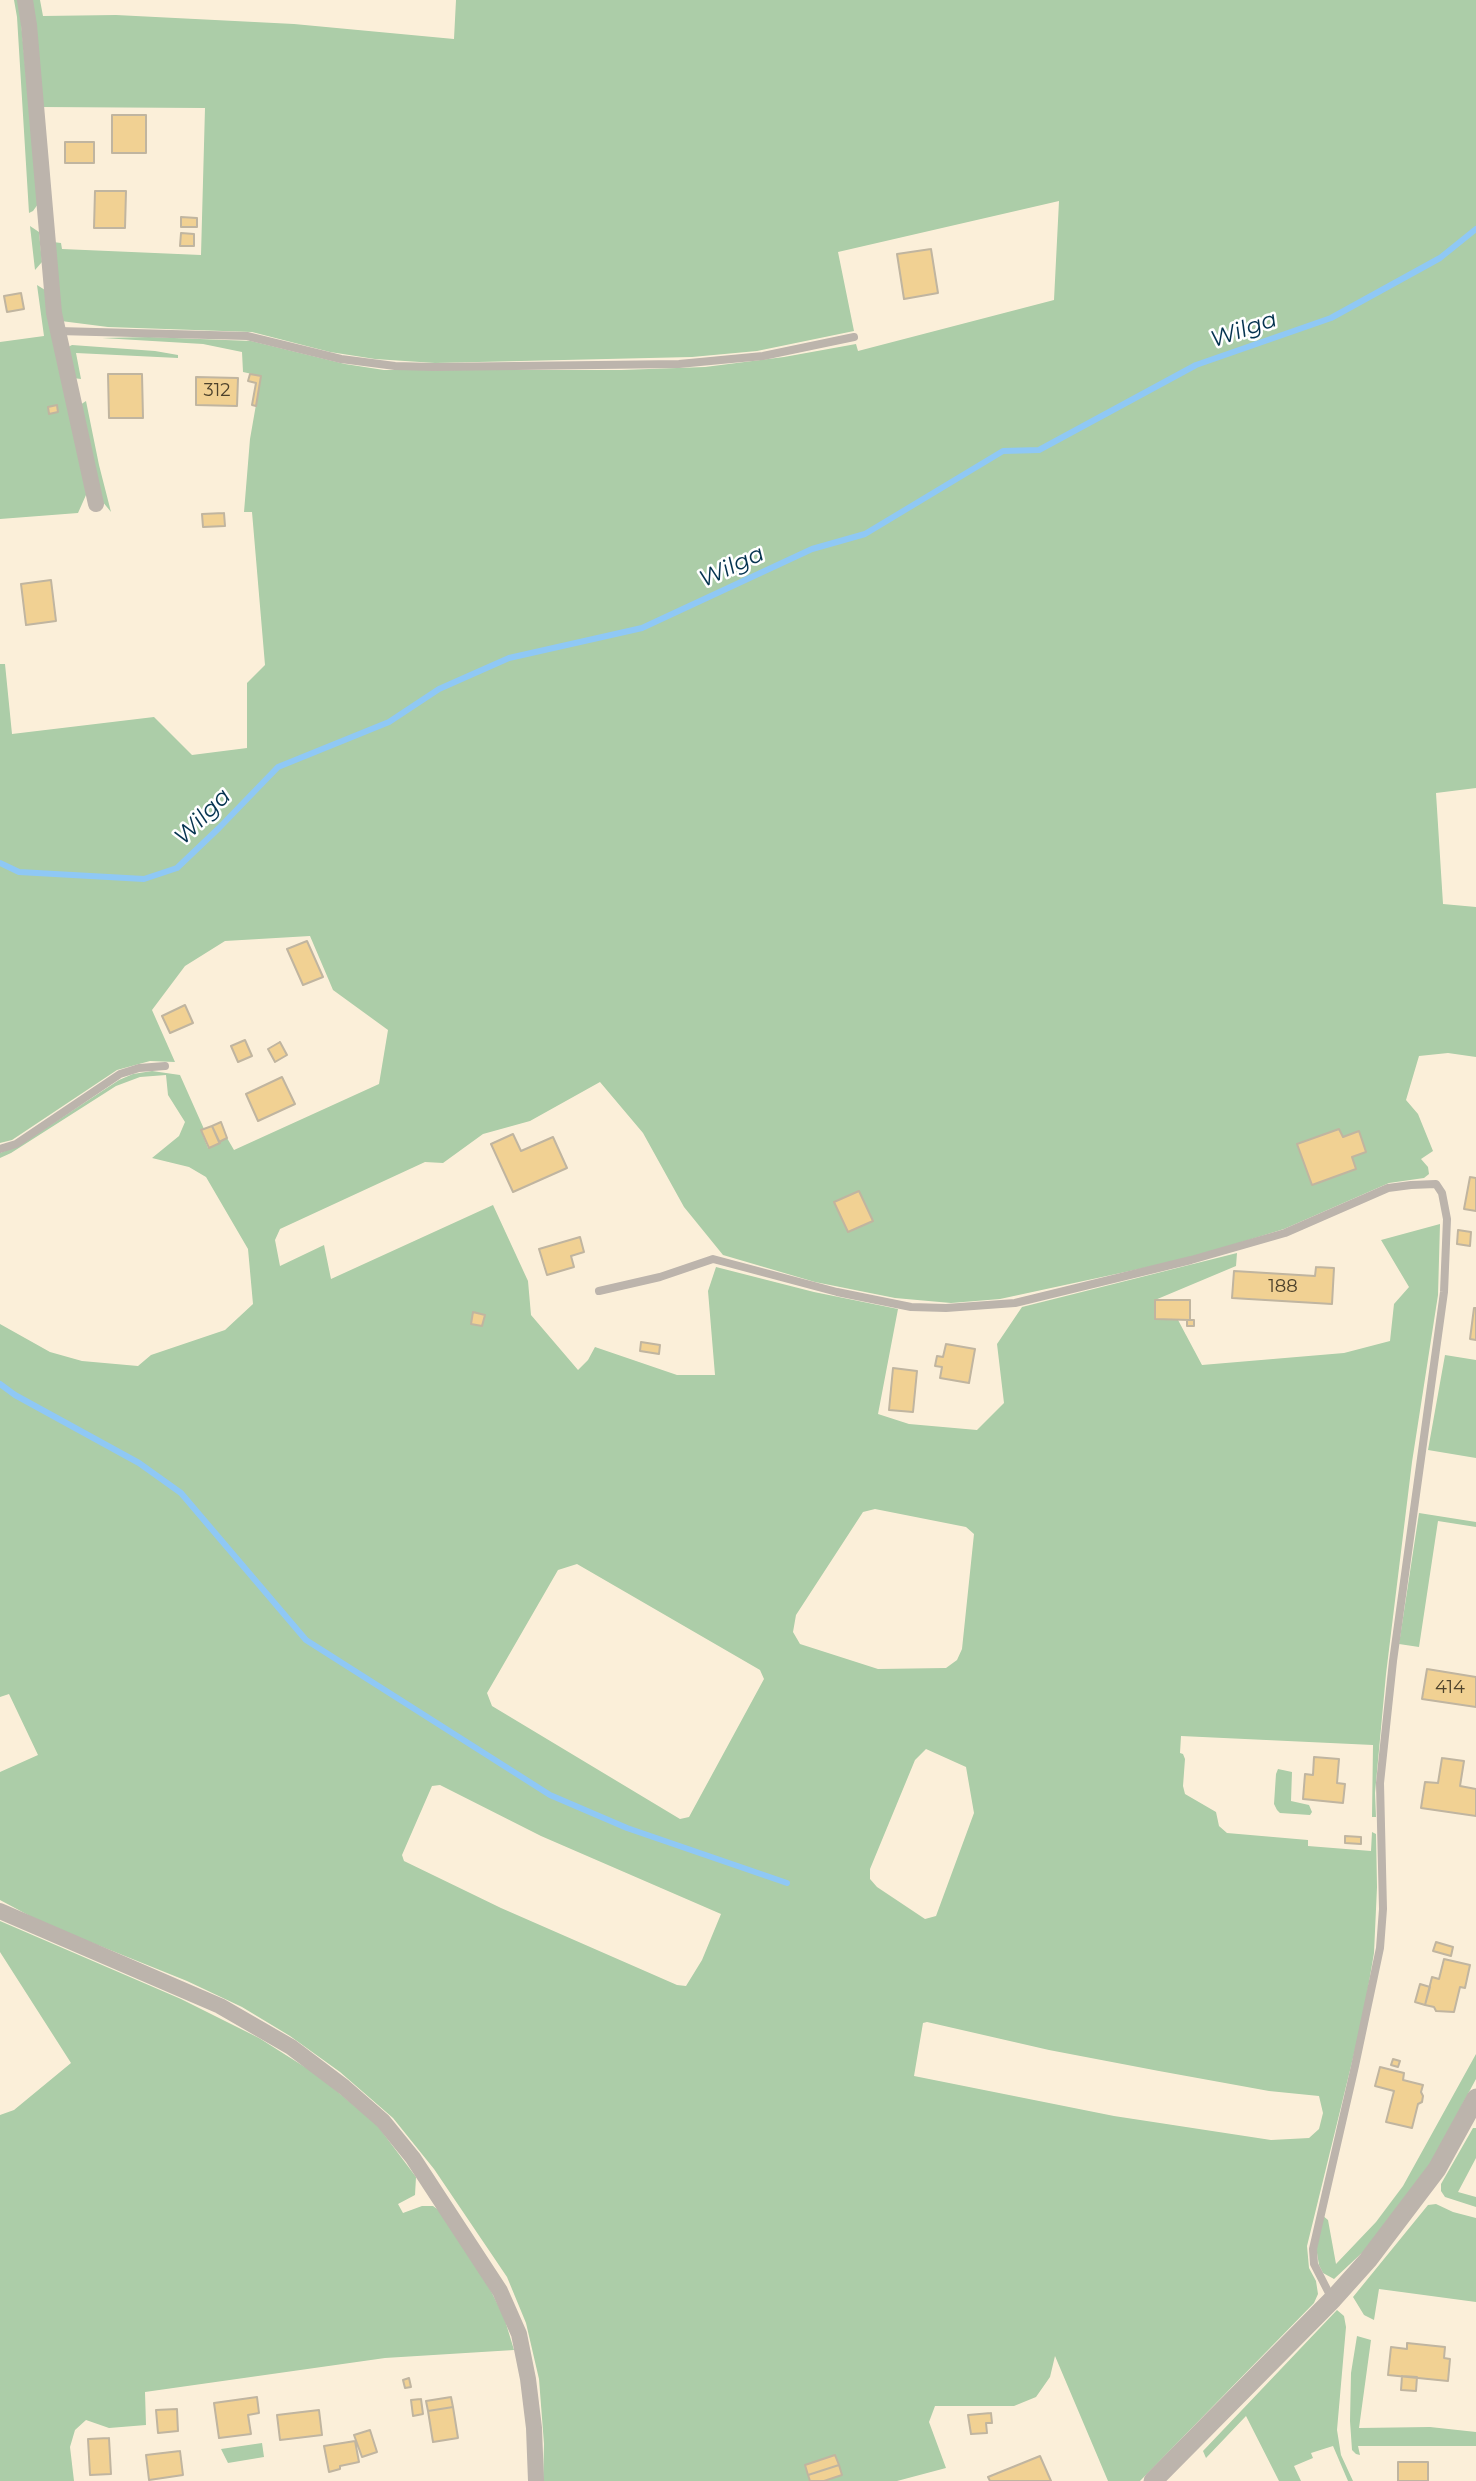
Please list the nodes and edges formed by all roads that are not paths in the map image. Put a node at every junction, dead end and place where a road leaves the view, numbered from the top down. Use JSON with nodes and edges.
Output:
{"nodes":[{"id":1,"x":25,"y":0,"type":"edge"},
{"id":2,"x":57,"y":331,"type":"junction"},
{"id":3,"x":854,"y":337,"type":"dead end"},
{"id":4,"x":96,"y":504,"type":"dead end"},
{"id":5,"x":165,"y":1066,"type":"dead end"},
{"id":6,"x":0,"y":1149,"type":"edge"},
{"id":7,"x":599,"y":1291,"type":"dead end"},
{"id":8,"x":0,"y":1912,"type":"edge"},
{"id":9,"x":1476,"y":2098,"type":"edge"},
{"id":10,"x":1332,"y":2299,"type":"junction"},
{"id":11,"x":536,"y":2481,"type":"edge"},
{"id":12,"x":1153,"y":2481,"type":"edge"}],
"edges":[{"from":1,"to":2,"type":"street"},
{"from":2,"to":3,"type":"lane"},
{"from":2,"to":4,"type":"street"},
{"from":5,"to":6,"type":"lane"},
{"from":7,"to":10,"type":"lane"},
{"from":8,"to":11,"type":"street"},
{"from":9,"to":10,"type":"street"},
{"from":10,"to":12,"type":"street"}]}
